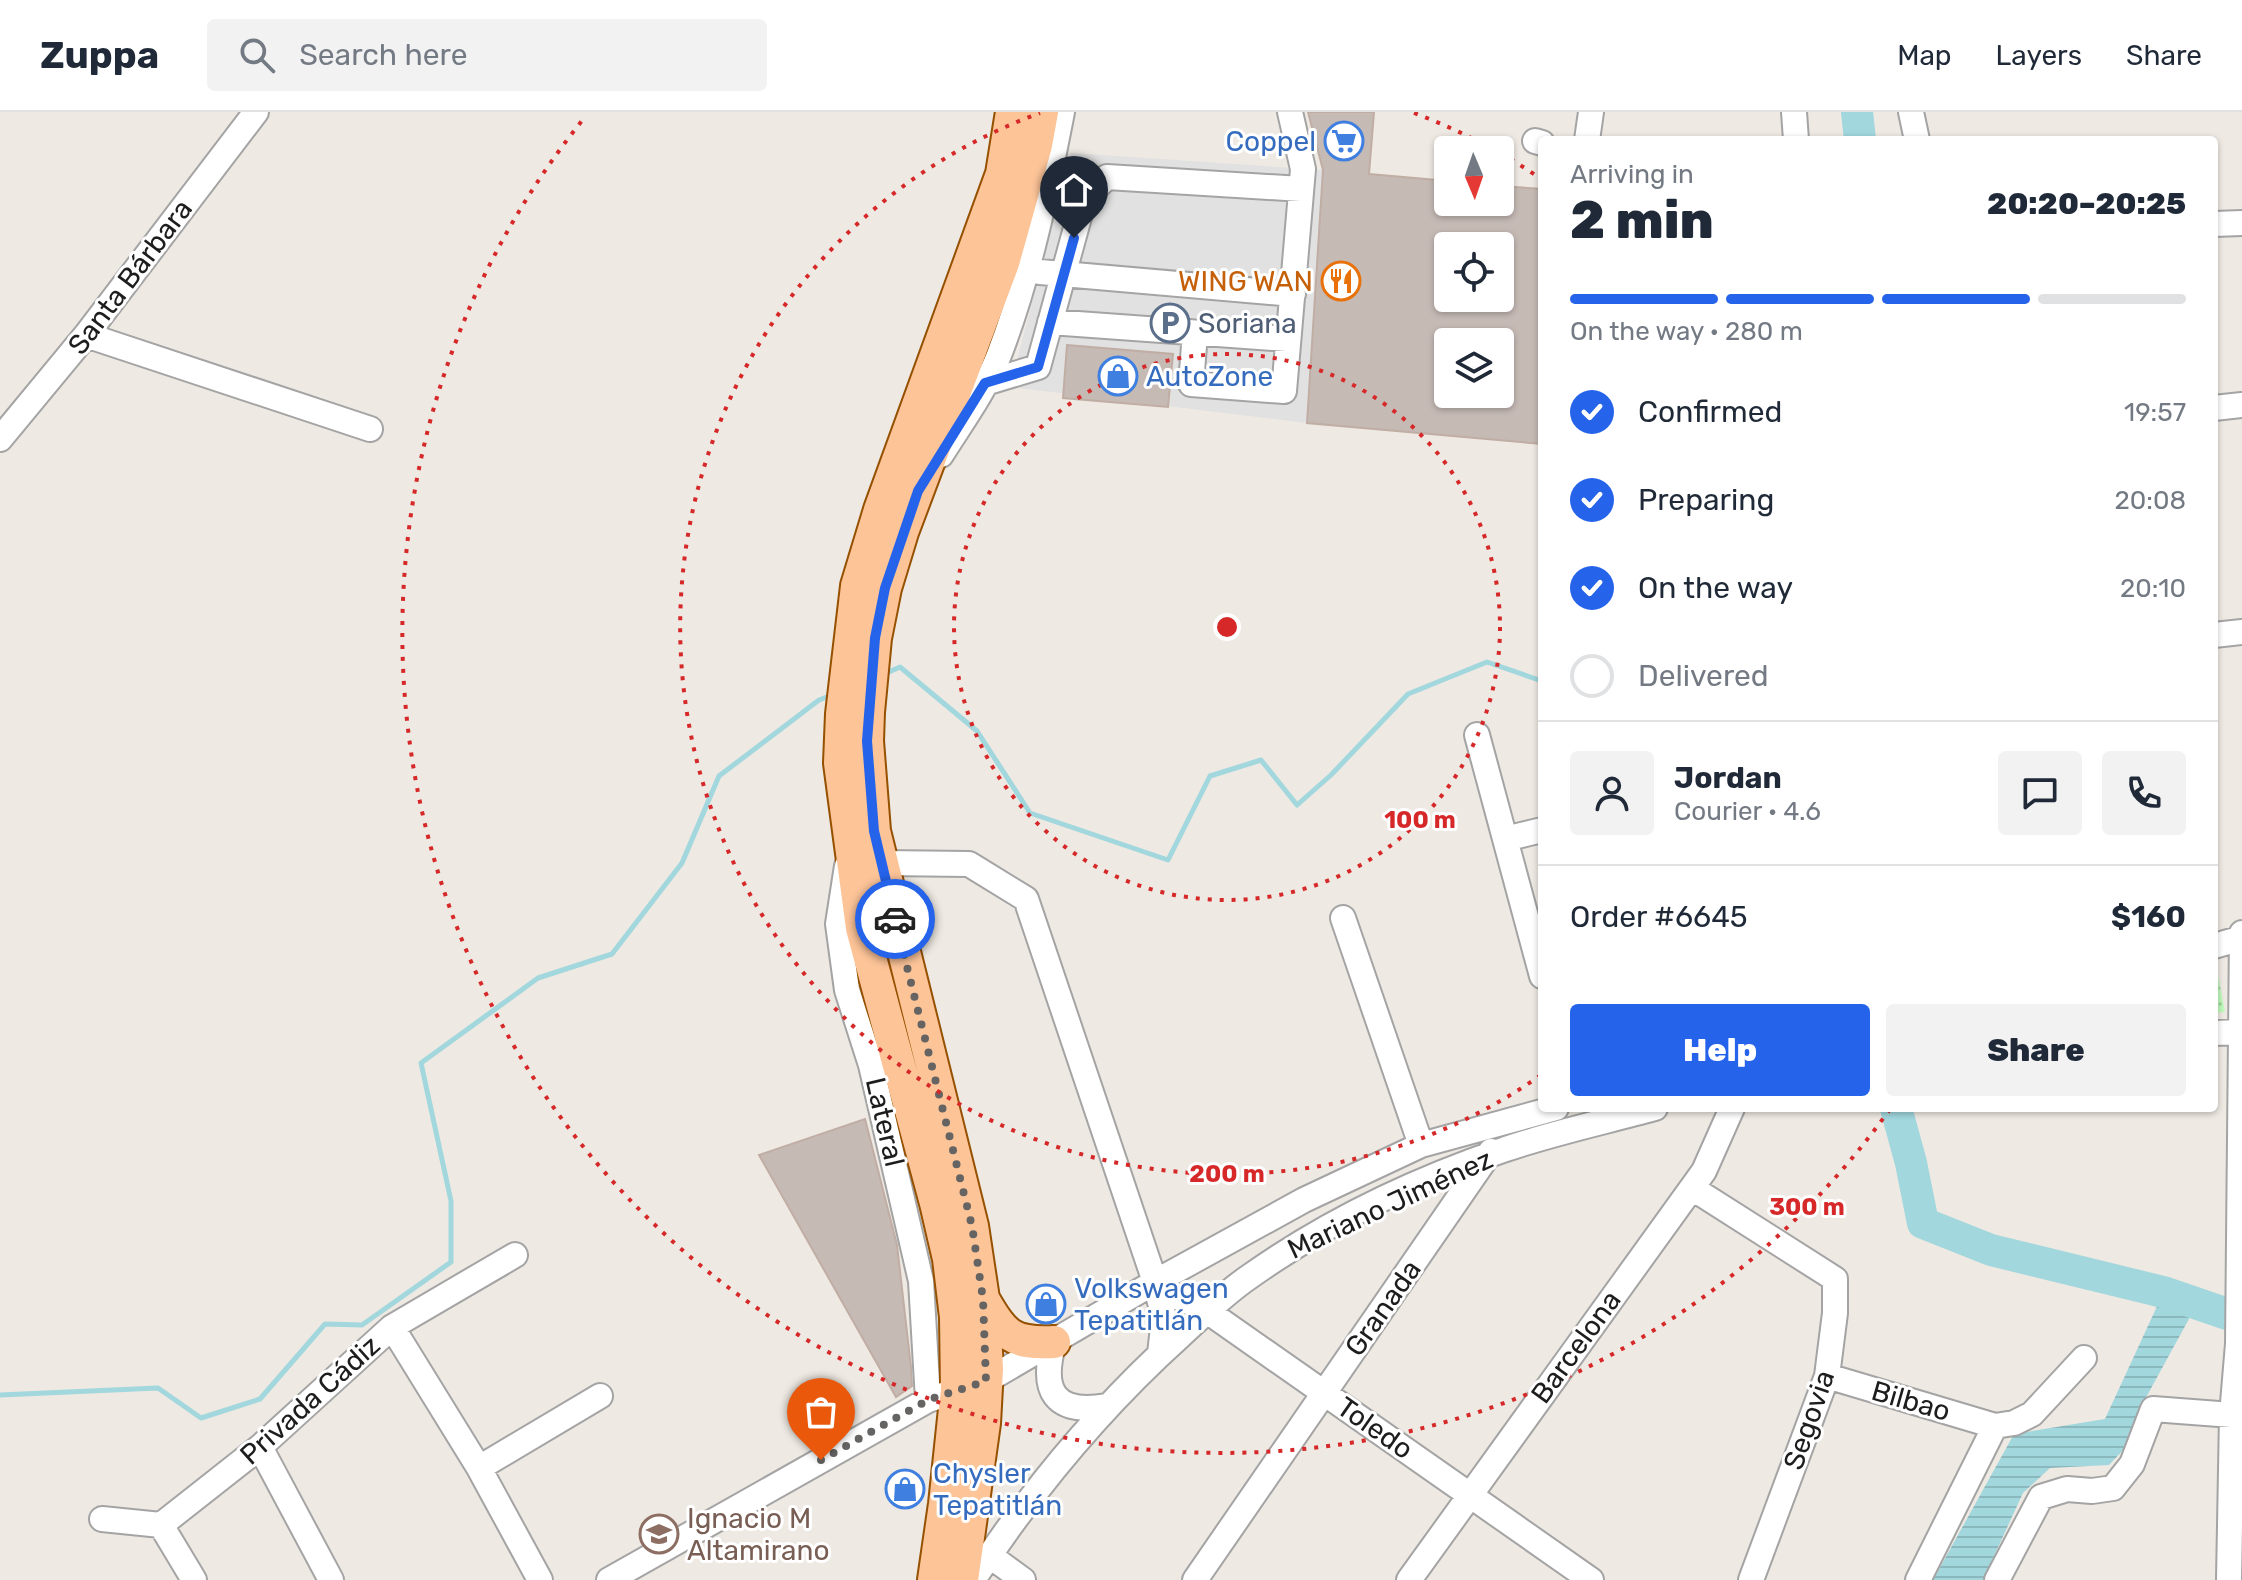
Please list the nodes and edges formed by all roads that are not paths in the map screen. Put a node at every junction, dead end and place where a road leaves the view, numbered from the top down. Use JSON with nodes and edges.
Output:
{"nodes":[{"id":1,"x":256,"y":112,"type":"edge"},
{"id":2,"x":1012,"y":112,"type":"edge"},
{"id":3,"x":1042,"y":112,"type":"edge"},
{"id":4,"x":1051,"y":112,"type":"edge"},
{"id":5,"x":1062,"y":112,"type":"edge"},
{"id":6,"x":1290,"y":112,"type":"edge"},
{"id":7,"x":1591,"y":112,"type":"edge"},
{"id":8,"x":1794,"y":112,"type":"edge"},
{"id":9,"x":1911,"y":112,"type":"edge"},
{"id":10,"x":1588,"y":136,"type":"edge"},
{"id":11,"x":1796,"y":136,"type":"edge"},
{"id":12,"x":1916,"y":136,"type":"edge"},
{"id":13,"x":1054,"y":151,"type":"junction"},
{"id":14,"x":1301,"y":189,"type":"junction"},
{"id":15,"x":2242,"y":223,"type":"edge"},
{"id":16,"x":2218,"y":224,"type":"edge"},
{"id":17,"x":1052,"y":273,"type":"junction"},
{"id":18,"x":1293,"y":294,"type":"junction"},
{"id":19,"x":1050,"y":322,"type":"junction"},
{"id":20,"x":1195,"y":333,"type":"junction"},
{"id":21,"x":86,"y":335,"type":"junction"},
{"id":22,"x":1287,"y":339,"type":"junction"},
{"id":23,"x":985,"y":383,"type":"junction"},
{"id":24,"x":2242,"y":405,"type":"edge"},
{"id":25,"x":2218,"y":408,"type":"edge"},
{"id":26,"x":370,"y":429,"type":"dead end"},
{"id":27,"x":0,"y":439,"type":"edge"},
{"id":28,"x":918,"y":491,"type":"junction"},
{"id":29,"x":2242,"y":622,"type":"edge"},
{"id":30,"x":2218,"y":623,"type":"edge"},
{"id":31,"x":2242,"y":632,"type":"edge"},
{"id":32,"x":2218,"y":635,"type":"edge"},
{"id":33,"x":862,"y":640,"type":"junction"},
{"id":34,"x":855,"y":713,"type":"junction"},
{"id":35,"x":1477,"y":735,"type":"dead end"},
{"id":36,"x":1538,"y":831,"type":"edge"},
{"id":37,"x":1505,"y":839,"type":"junction"},
{"id":38,"x":882,"y":863,"type":"junction"},
{"id":39,"x":1343,"y":918,"type":"dead end"},
{"id":40,"x":2242,"y":936,"type":"edge"},
{"id":41,"x":2218,"y":945,"type":"edge"},
{"id":42,"x":1538,"y":961,"type":"edge"},
{"id":43,"x":2241,"y":1032,"type":"edge"},
{"id":44,"x":2218,"y":1033,"type":"edge"},
{"id":45,"x":1541,"y":1112,"type":"edge"},
{"id":46,"x":1641,"y":1112,"type":"edge"},
{"id":47,"x":1730,"y":1112,"type":"edge"},
{"id":48,"x":1502,"y":1122,"type":"junction"},
{"id":49,"x":1421,"y":1145,"type":"junction"},
{"id":50,"x":1490,"y":1155,"type":"junction"},
{"id":51,"x":1692,"y":1188,"type":"junction"},
{"id":52,"x":515,"y":1255,"type":"dead end"},
{"id":53,"x":1155,"y":1282,"type":"junction"},
{"id":54,"x":983,"y":1299,"type":"junction"},
{"id":55,"x":2240,"y":1305,"type":"edge"},
{"id":56,"x":1207,"y":1311,"type":"junction"},
{"id":57,"x":392,"y":1327,"type":"junction"},
{"id":58,"x":1054,"y":1342,"type":"junction"},
{"id":59,"x":1160,"y":1354,"type":"junction"},
{"id":60,"x":2084,"y":1358,"type":"dead end"},
{"id":61,"x":1827,"y":1376,"type":"junction"},
{"id":62,"x":957,"y":1390,"type":"junction"},
{"id":63,"x":1324,"y":1393,"type":"junction"},
{"id":64,"x":600,"y":1396,"type":"dead end"},
{"id":65,"x":1107,"y":1406,"type":"junction"},
{"id":66,"x":2232,"y":1415,"type":"junction"},
{"id":67,"x":1995,"y":1426,"type":"junction"},
{"id":68,"x":260,"y":1447,"type":"junction"},
{"id":69,"x":479,"y":1468,"type":"junction"},
{"id":70,"x":1470,"y":1495,"type":"junction"},
{"id":71,"x":102,"y":1519,"type":"dead end"},
{"id":72,"x":161,"y":1525,"type":"junction"},
{"id":73,"x":989,"y":1555,"type":"junction"},
{"id":74,"x":194,"y":1580,"type":"edge"},
{"id":75,"x":331,"y":1580,"type":"edge"},
{"id":76,"x":540,"y":1580,"type":"edge"},
{"id":77,"x":609,"y":1580,"type":"edge"},
{"id":78,"x":934,"y":1580,"type":"edge"},
{"id":79,"x":962,"y":1580,"type":"edge"},
{"id":80,"x":973,"y":1580,"type":"edge"},
{"id":81,"x":1023,"y":1580,"type":"edge"},
{"id":82,"x":1195,"y":1580,"type":"edge"},
{"id":83,"x":1409,"y":1580,"type":"edge"},
{"id":84,"x":1591,"y":1580,"type":"edge"},
{"id":85,"x":1751,"y":1580,"type":"edge"},
{"id":86,"x":1918,"y":1580,"type":"edge"},
{"id":87,"x":1997,"y":1580,"type":"edge"},
{"id":88,"x":2229,"y":1580,"type":"edge"}],
"edges":[{"from":1,"to":21,"type":"street","name":"Santa Bárbara"},
{"from":2,"to":33,"type":"main road"},
{"from":3,"to":28,"type":"main road"},
{"from":4,"to":13,"type":"street"},
{"from":5,"to":13,"type":"street"},
{"from":6,"to":14,"type":"street"},
{"from":7,"to":10,"type":"street"},
{"from":8,"to":11,"type":"street"},
{"from":9,"to":12,"type":"street"},
{"from":13,"to":23,"type":"street"},
{"from":14,"to":17,"type":"street"},
{"from":14,"to":18,"type":"street"},
{"from":15,"to":16,"type":"street"},
{"from":17,"to":18,"type":"street"},
{"from":17,"to":19,"type":"street"},
{"from":18,"to":22,"type":"street"},
{"from":19,"to":20,"type":"street"},
{"from":19,"to":23,"type":"street"},
{"from":20,"to":22,"type":"street"},
{"from":20,"to":22,"type":"street"},
{"from":21,"to":26,"type":"street"},
{"from":21,"to":27,"type":"street","name":"Santa Bárbara"},
{"from":23,"to":28,"type":"street"},
{"from":24,"to":25,"type":"street"},
{"from":28,"to":33,"type":"main road"},
{"from":29,"to":30,"type":"street"},
{"from":31,"to":32,"type":"street"},
{"from":33,"to":34,"type":"main road"},
{"from":34,"to":38,"type":"main road"},
{"from":34,"to":62,"type":"main road"},
{"from":35,"to":37,"type":"street"},
{"from":36,"to":37,"type":"street"},
{"from":37,"to":42,"type":"street"},
{"from":38,"to":53,"type":"street"},
{"from":38,"to":54,"type":"main road"},
{"from":39,"to":49,"type":"street"},
{"from":40,"to":41,"type":"street"},
{"from":40,"to":43,"type":"street"},
{"from":43,"to":44,"type":"street"},
{"from":43,"to":55,"type":"street"},
{"from":45,"to":48,"type":"street"},
{"from":46,"to":50,"type":"street","name":"Mariano Jiménez"},
{"from":47,"to":51,"type":"street","name":"Barcelona"},
{"from":48,"to":49,"type":"street"},
{"from":48,"to":50,"type":"street","name":"Granada"},
{"from":49,"to":53,"type":"street"},
{"from":50,"to":56,"type":"street","name":"Mariano Jiménez"},
{"from":50,"to":63,"type":"street","name":"Granada"},
{"from":51,"to":61,"type":"street","name":"Segovia"},
{"from":51,"to":70,"type":"street","name":"Barcelona"},
{"from":52,"to":57,"type":"street","name":"Privada Cádiz"},
{"from":53,"to":56,"type":"street","name":"Toledo"},
{"from":53,"to":58,"type":"street"},
{"from":53,"to":59,"type":"street"},
{"from":54,"to":58,"type":"main road"},
{"from":54,"to":62,"type":"main road"},
{"from":55,"to":66,"type":"street"},
{"from":56,"to":59,"type":"street","name":"Mariano Jiménez"},
{"from":56,"to":63,"type":"street","name":"Toledo"},
{"from":57,"to":68,"type":"street","name":"Privada Cádiz"},
{"from":57,"to":69,"type":"street"},
{"from":58,"to":62,"type":"street"},
{"from":58,"to":65,"type":"street"},
{"from":59,"to":65,"type":"street","name":"Mariano Jiménez"},
{"from":60,"to":67,"type":"street"},
{"from":61,"to":67,"type":"street","name":"Bilbao"},
{"from":61,"to":85,"type":"street","name":"Segovia"},
{"from":62,"to":77,"type":"street"},
{"from":62,"to":78,"type":"main road"},
{"from":62,"to":79,"type":"main road"},
{"from":63,"to":70,"type":"street","name":"Toledo"},
{"from":63,"to":82,"type":"street","name":"Granada"},
{"from":64,"to":69,"type":"street"},
{"from":65,"to":73,"type":"street","name":"Mariano Jiménez"},
{"from":66,"to":87,"type":"street"},
{"from":66,"to":88,"type":"street"},
{"from":67,"to":86,"type":"street"},
{"from":68,"to":72,"type":"street","name":"Privada Cádiz"},
{"from":68,"to":75,"type":"street"},
{"from":69,"to":76,"type":"street"},
{"from":70,"to":83,"type":"street","name":"Barcelona"},
{"from":70,"to":84,"type":"street","name":"Toledo"},
{"from":71,"to":72,"type":"street"},
{"from":72,"to":74,"type":"street"},
{"from":73,"to":80,"type":"street","name":"Mariano Jiménez"},
{"from":73,"to":81,"type":"street"}]}
